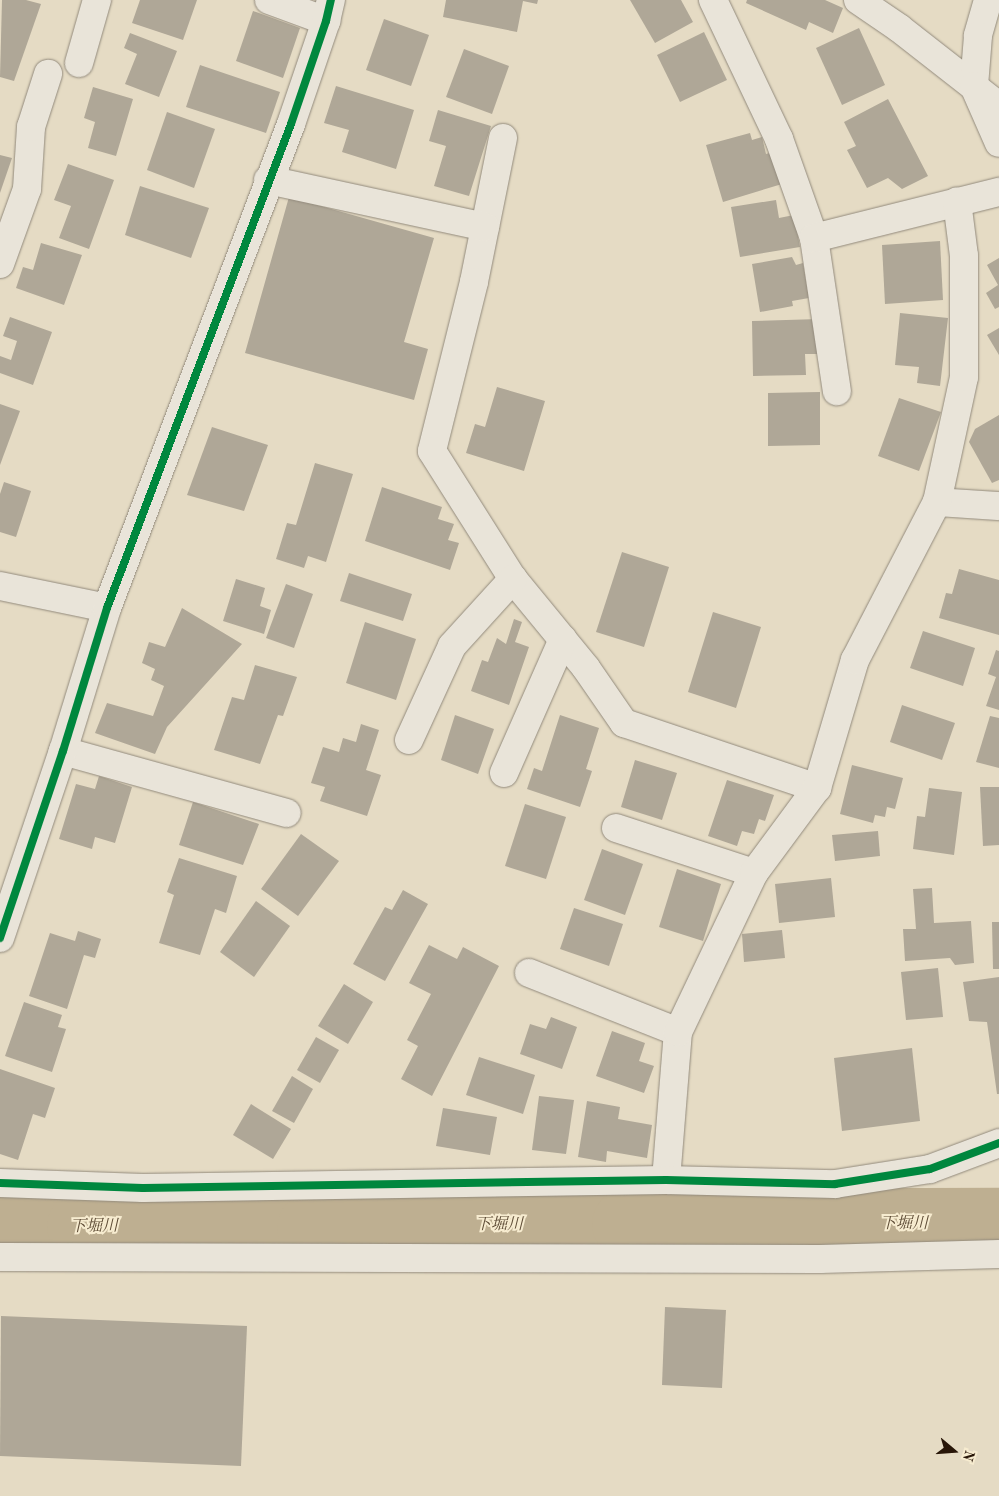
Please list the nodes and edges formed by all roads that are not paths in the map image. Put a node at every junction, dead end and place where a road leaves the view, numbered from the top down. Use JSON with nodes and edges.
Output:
{"nodes":[{"id":1,"x":97,"y":0,"type":"edge"},
{"id":2,"x":269,"y":0,"type":"edge"},
{"id":3,"x":713,"y":0,"type":"edge"},
{"id":4,"x":858,"y":0,"type":"edge"},
{"id":5,"x":988,"y":0,"type":"edge"},
{"id":6,"x":328,"y":11,"type":"edge"},
{"id":7,"x":79,"y":63,"type":"dead end"},
{"id":8,"x":48,"y":74,"type":"dead end"},
{"id":9,"x":974,"y":86,"type":"junction"},
{"id":10,"x":999,"y":106,"type":"edge"},
{"id":11,"x":502,"y":138,"type":"dead end"},
{"id":12,"x":999,"y":144,"type":"edge"},
{"id":13,"x":268,"y":180,"type":"junction"},
{"id":14,"x":999,"y":192,"type":"edge"},
{"id":15,"x":957,"y":201,"type":"junction"},
{"id":16,"x":485,"y":226,"type":"junction"},
{"id":17,"x":814,"y":238,"type":"junction"},
{"id":18,"x":0,"y":264,"type":"edge"},
{"id":19,"x":837,"y":391,"type":"dead end"},
{"id":20,"x":937,"y":502,"type":"junction"},
{"id":21,"x":999,"y":506,"type":"edge"},
{"id":22,"x":513,"y":579,"type":"junction"},
{"id":23,"x":0,"y":586,"type":"edge"},
{"id":24,"x":107,"y":608,"type":"junction"},
{"id":25,"x":563,"y":639,"type":"junction"},
{"id":26,"x":409,"y":740,"type":"dead end"},
{"id":27,"x":63,"y":751,"type":"junction"},
{"id":28,"x":504,"y":772,"type":"dead end"},
{"id":29,"x":817,"y":788,"type":"junction"},
{"id":30,"x":287,"y":813,"type":"dead end"},
{"id":31,"x":616,"y":828,"type":"dead end"},
{"id":32,"x":754,"y":873,"type":"junction"},
{"id":33,"x":0,"y":938,"type":"edge"},
{"id":34,"x":529,"y":973,"type":"dead end"},
{"id":35,"x":678,"y":1032,"type":"junction"},
{"id":36,"x":999,"y":1143,"type":"edge"},
{"id":37,"x":666,"y":1180,"type":"junction"},
{"id":38,"x":0,"y":1183,"type":"edge"},
{"id":39,"x":999,"y":1254,"type":"edge"},
{"id":40,"x":0,"y":1257,"type":"edge"}],
"edges":[{"from":1,"to":7,"type":"street"},
{"from":2,"to":6,"type":"street"},
{"from":3,"to":17,"type":"street"},
{"from":4,"to":9,"type":"street"},
{"from":5,"to":9,"type":"street"},
{"from":6,"to":13,"type":"street"},
{"from":8,"to":18,"type":"street"},
{"from":9,"to":10,"type":"street"},
{"from":9,"to":12,"type":"street"},
{"from":11,"to":16,"type":"street"},
{"from":13,"to":16,"type":"street"},
{"from":13,"to":24,"type":"street"},
{"from":14,"to":15,"type":"street"},
{"from":15,"to":17,"type":"street"},
{"from":15,"to":20,"type":"street"},
{"from":16,"to":22,"type":"street"},
{"from":17,"to":19,"type":"street"},
{"from":20,"to":21,"type":"street"},
{"from":20,"to":29,"type":"street"},
{"from":22,"to":25,"type":"street"},
{"from":22,"to":26,"type":"street"},
{"from":23,"to":24,"type":"street"},
{"from":24,"to":27,"type":"street"},
{"from":25,"to":28,"type":"street"},
{"from":25,"to":29,"type":"street"},
{"from":27,"to":30,"type":"street"},
{"from":27,"to":33,"type":"street"},
{"from":29,"to":32,"type":"street"},
{"from":31,"to":32,"type":"street"},
{"from":32,"to":35,"type":"street"},
{"from":34,"to":35,"type":"street"},
{"from":35,"to":37,"type":"street"},
{"from":36,"to":37,"type":"street"},
{"from":37,"to":38,"type":"street"},
{"from":39,"to":40,"type":"street"}]}
